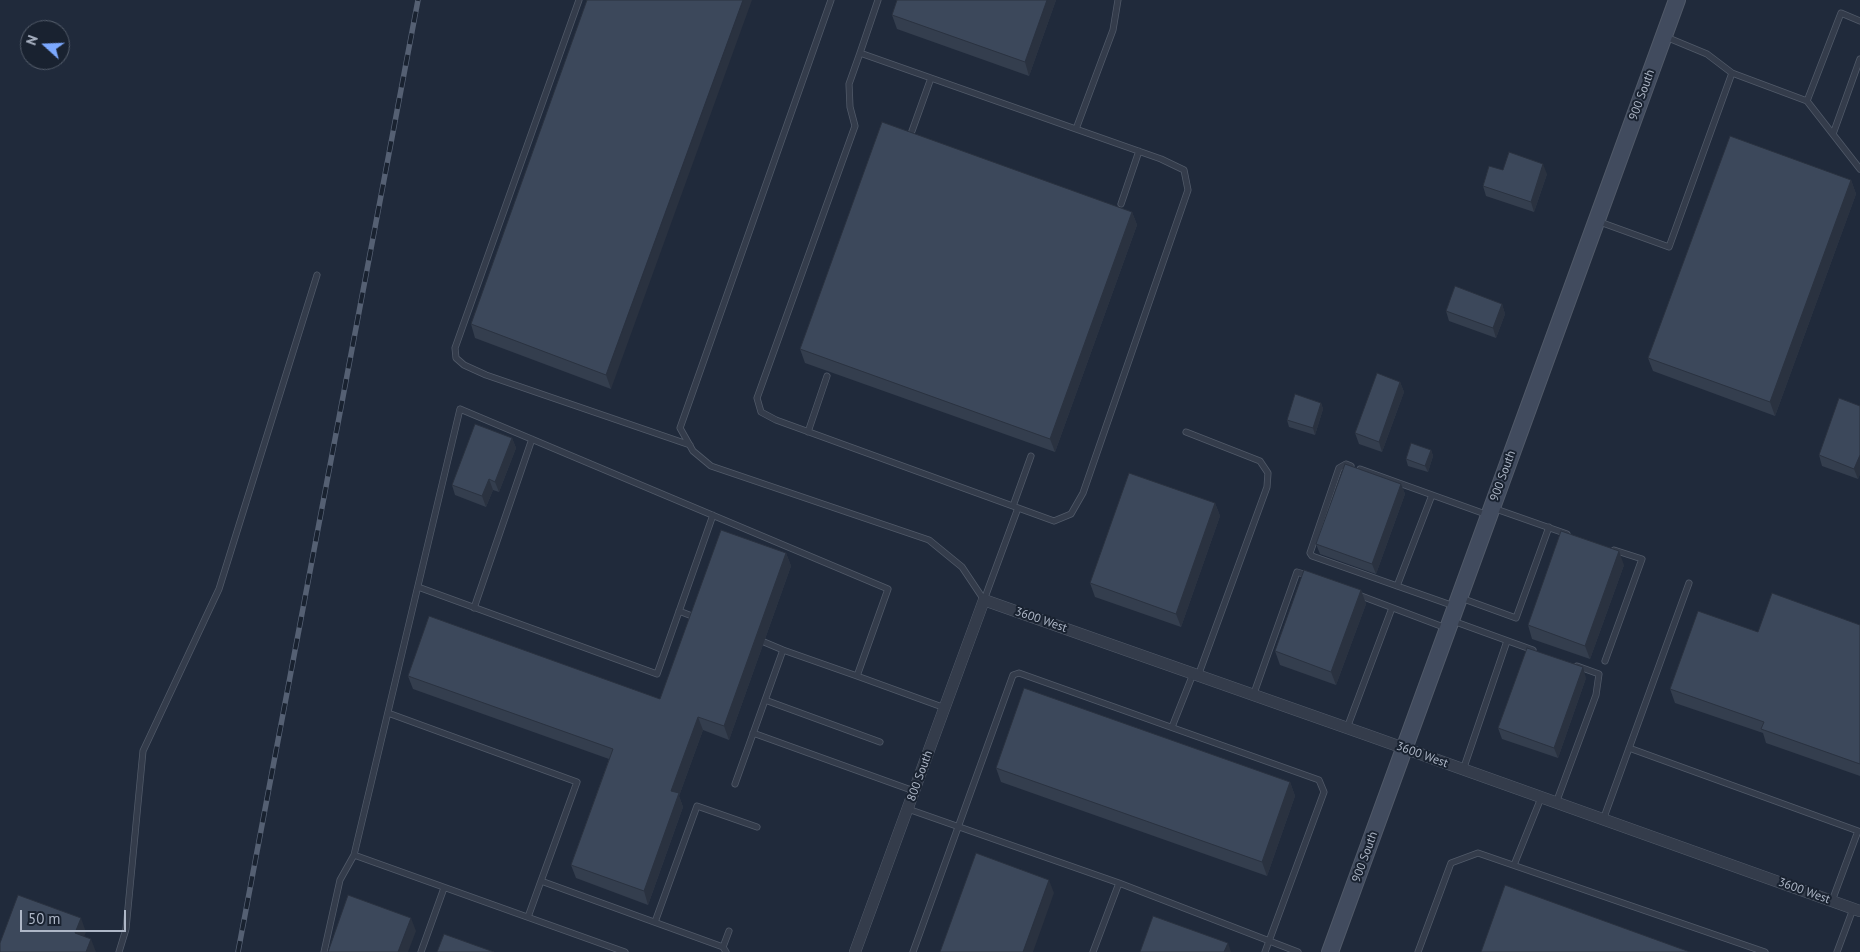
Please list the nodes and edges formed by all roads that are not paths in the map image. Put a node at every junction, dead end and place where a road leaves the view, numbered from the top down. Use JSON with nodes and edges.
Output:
{"nodes":[{"id":1,"x":578,"y":0,"type":"edge"},
{"id":2,"x":831,"y":0,"type":"edge"},
{"id":3,"x":878,"y":0,"type":"edge"},
{"id":4,"x":1118,"y":0,"type":"edge"},
{"id":5,"x":1677,"y":0,"type":"edge"},
{"id":6,"x":1860,"y":21,"type":"edge"},
{"id":7,"x":1664,"y":36,"type":"junction"},
{"id":8,"x":860,"y":53,"type":"junction"},
{"id":9,"x":1860,"y":59,"type":"edge"},
{"id":10,"x":1732,"y":73,"type":"junction"},
{"id":11,"x":931,"y":78,"type":"junction"},
{"id":12,"x":1807,"y":101,"type":"junction"},
{"id":13,"x":1076,"y":130,"type":"junction"},
{"id":14,"x":912,"y":131,"type":"edge"},
{"id":15,"x":1833,"y":134,"type":"junction"},
{"id":16,"x":1139,"y":151,"type":"junction"},
{"id":17,"x":1860,"y":169,"type":"edge"},
{"id":18,"x":1121,"y":204,"type":"dead end"},
{"id":19,"x":1596,"y":220,"type":"junction"},
{"id":20,"x":317,"y":275,"type":"dead end"},
{"id":21,"x":827,"y":376,"type":"dead end"},
{"id":22,"x":808,"y":432,"type":"junction"},
{"id":23,"x":1186,"y":432,"type":"dead end"},
{"id":24,"x":532,"y":439,"type":"junction"},
{"id":25,"x":690,"y":445,"type":"junction"},
{"id":26,"x":1031,"y":456,"type":"dead end"},
{"id":27,"x":1432,"y":495,"type":"junction"},
{"id":28,"x":1015,"y":507,"type":"junction"},
{"id":29,"x":1490,"y":511,"type":"junction"},
{"id":30,"x":714,"y":515,"type":"junction"},
{"id":31,"x":1549,"y":527,"type":"junction"},
{"id":32,"x":1577,"y":537,"type":"edge"},
{"id":33,"x":1605,"y":547,"type":"edge"},
{"id":34,"x":1315,"y":578,"type":"edge"},
{"id":35,"x":1689,"y":583,"type":"dead end"},
{"id":36,"x":1397,"y":586,"type":"junction"},
{"id":37,"x":418,"y":587,"type":"junction"},
{"id":38,"x":1349,"y":591,"type":"edge"},
{"id":39,"x":984,"y":600,"type":"junction"},
{"id":40,"x":474,"y":608,"type":"junction"},
{"id":41,"x":1392,"y":608,"type":"junction"},
{"id":42,"x":679,"y":611,"type":"junction"},
{"id":43,"x":1453,"y":613,"type":"junction"},
{"id":44,"x":699,"y":618,"type":"edge"},
{"id":45,"x":1507,"y":641,"type":"junction"},
{"id":46,"x":764,"y":642,"type":"dead end"},
{"id":47,"x":783,"y":650,"type":"junction"},
{"id":48,"x":1544,"y":654,"type":"edge"},
{"id":49,"x":1605,"y":661,"type":"dead end"},
{"id":50,"x":1571,"y":664,"type":"edge"},
{"id":51,"x":1196,"y":675,"type":"junction"},
{"id":52,"x":857,"y":676,"type":"junction"},
{"id":53,"x":1253,"y":696,"type":"junction"},
{"id":54,"x":765,"y":700,"type":"junction"},
{"id":55,"x":945,"y":708,"type":"junction"},
{"id":56,"x":388,"y":713,"type":"junction"},
{"id":57,"x":1172,"y":728,"type":"junction"},
{"id":58,"x":1347,"y":728,"type":"junction"},
{"id":59,"x":753,"y":733,"type":"junction"},
{"id":60,"x":880,"y":742,"type":"dead end"},
{"id":61,"x":1629,"y":748,"type":"junction"},
{"id":62,"x":1404,"y":749,"type":"junction"},
{"id":63,"x":1463,"y":770,"type":"junction"},
{"id":64,"x":735,"y":784,"type":"dead end"},
{"id":65,"x":914,"y":791,"type":"junction"},
{"id":66,"x":1540,"y":798,"type":"junction"},
{"id":67,"x":1556,"y":803,"type":"junction"},
{"id":68,"x":908,"y":809,"type":"junction"},
{"id":69,"x":1603,"y":820,"type":"junction"},
{"id":70,"x":958,"y":827,"type":"junction"},
{"id":71,"x":757,"y":828,"type":"dead end"},
{"id":72,"x":1859,"y":832,"type":"edge"},
{"id":73,"x":354,"y":855,"type":"junction"},
{"id":74,"x":1514,"y":865,"type":"junction"},
{"id":75,"x":541,"y":881,"type":"junction"},
{"id":76,"x":1119,"y":883,"type":"junction"},
{"id":77,"x":444,"y":888,"type":"junction"},
{"id":78,"x":1832,"y":901,"type":"junction"},
{"id":79,"x":1856,"y":910,"type":"edge"},
{"id":80,"x":528,"y":917,"type":"junction"},
{"id":81,"x":655,"y":922,"type":"junction"},
{"id":82,"x":729,"y":931,"type":"dead end"},
{"id":83,"x":1269,"y":940,"type":"junction"},
{"id":84,"x":724,"y":949,"type":"edge"},
{"id":85,"x":119,"y":952,"type":"edge"},
{"id":86,"x":324,"y":952,"type":"edge"},
{"id":87,"x":421,"y":952,"type":"edge"},
{"id":88,"x":625,"y":952,"type":"edge"},
{"id":89,"x":856,"y":952,"type":"edge"},
{"id":90,"x":913,"y":952,"type":"edge"},
{"id":91,"x":1093,"y":952,"type":"edge"},
{"id":92,"x":1265,"y":952,"type":"edge"},
{"id":93,"x":1298,"y":952,"type":"edge"},
{"id":94,"x":1330,"y":952,"type":"edge"},
{"id":95,"x":1418,"y":952,"type":"edge"},
{"id":96,"x":1765,"y":952,"type":"edge"},
{"id":97,"x":1837,"y":952,"type":"edge"}],
"edges":[{"from":1,"to":25,"type":"lane"},
{"from":2,"to":25,"type":"lane"},
{"from":3,"to":8,"type":"lane"},
{"from":4,"to":13,"type":"lane"},
{"from":5,"to":7,"type":"street","name":"900 South"},
{"from":6,"to":12,"type":"lane"},
{"from":7,"to":10,"type":"lane"},
{"from":7,"to":19,"type":"street","name":"900 South"},
{"from":8,"to":11,"type":"lane"},
{"from":8,"to":22,"type":"lane"},
{"from":9,"to":15,"type":"lane"},
{"from":10,"to":12,"type":"lane"},
{"from":10,"to":19,"type":"lane"},
{"from":11,"to":13,"type":"lane"},
{"from":11,"to":14,"type":"lane"},
{"from":12,"to":15,"type":"lane"},
{"from":13,"to":16,"type":"lane"},
{"from":15,"to":17,"type":"lane"},
{"from":16,"to":18,"type":"lane"},
{"from":16,"to":28,"type":"lane"},
{"from":19,"to":29,"type":"street","name":"900 South"},
{"from":20,"to":85,"type":"lane"},
{"from":21,"to":22,"type":"lane"},
{"from":22,"to":28,"type":"lane"},
{"from":23,"to":51,"type":"lane"},
{"from":24,"to":30,"type":"lane"},
{"from":24,"to":37,"type":"lane"},
{"from":24,"to":40,"type":"lane"},
{"from":25,"to":39,"type":"lane"},
{"from":26,"to":28,"type":"lane"},
{"from":27,"to":29,"type":"lane"},
{"from":27,"to":36,"type":"lane"},
{"from":27,"to":36,"type":"lane"},
{"from":28,"to":39,"type":"lane"},
{"from":29,"to":31,"type":"lane"},
{"from":29,"to":43,"type":"street","name":"900 South"},
{"from":30,"to":42,"type":"lane"},
{"from":30,"to":52,"type":"lane"},
{"from":31,"to":32,"type":"lane"},
{"from":31,"to":43,"type":"lane"},
{"from":33,"to":49,"type":"lane"},
{"from":34,"to":53,"type":"lane"},
{"from":35,"to":61,"type":"lane"},
{"from":36,"to":43,"type":"lane"},
{"from":37,"to":40,"type":"lane"},
{"from":37,"to":56,"type":"lane"},
{"from":38,"to":41,"type":"lane"},
{"from":39,"to":51,"type":"street","name":"3600 West"},
{"from":39,"to":55,"type":"street","name":"800 South"},
{"from":40,"to":42,"type":"lane"},
{"from":41,"to":43,"type":"lane"},
{"from":41,"to":58,"type":"lane"},
{"from":42,"to":44,"type":"lane"},
{"from":43,"to":45,"type":"lane"},
{"from":43,"to":62,"type":"street","name":"900 South"},
{"from":45,"to":48,"type":"lane"},
{"from":45,"to":63,"type":"lane"},
{"from":46,"to":47,"type":"lane"},
{"from":47,"to":52,"type":"lane"},
{"from":47,"to":54,"type":"lane"},
{"from":50,"to":67,"type":"lane"},
{"from":51,"to":53,"type":"street","name":"3600 West"},
{"from":51,"to":57,"type":"lane"},
{"from":52,"to":55,"type":"lane"},
{"from":53,"to":58,"type":"street","name":"3600 West"},
{"from":54,"to":59,"type":"lane"},
{"from":54,"to":60,"type":"lane"},
{"from":55,"to":65,"type":"street","name":"800 South"},
{"from":56,"to":73,"type":"lane"},
{"from":56,"to":75,"type":"lane"},
{"from":57,"to":70,"type":"lane"},
{"from":57,"to":83,"type":"lane"},
{"from":58,"to":62,"type":"street","name":"3600 West"},
{"from":59,"to":64,"type":"lane"},
{"from":59,"to":65,"type":"lane"},
{"from":61,"to":69,"type":"lane"},
{"from":61,"to":72,"type":"lane"},
{"from":62,"to":63,"type":"street","name":"3600 West"},
{"from":62,"to":94,"type":"street","name":"900 South"},
{"from":63,"to":66,"type":"street","name":"3600 West"},
{"from":65,"to":68,"type":"street","name":"800 South"},
{"from":66,"to":67,"type":"street","name":"3600 West"},
{"from":66,"to":74,"type":"lane"},
{"from":67,"to":69,"type":"street","name":"3600 West"},
{"from":68,"to":70,"type":"lane"},
{"from":68,"to":89,"type":"street","name":"800 South"},
{"from":69,"to":78,"type":"street","name":"3600 West"},
{"from":70,"to":76,"type":"lane"},
{"from":70,"to":90,"type":"lane"},
{"from":71,"to":81,"type":"lane"},
{"from":72,"to":78,"type":"lane"},
{"from":73,"to":77,"type":"lane"},
{"from":73,"to":86,"type":"lane"},
{"from":74,"to":95,"type":"lane"},
{"from":74,"to":96,"type":"lane"},
{"from":75,"to":80,"type":"lane"},
{"from":75,"to":81,"type":"lane"},
{"from":76,"to":83,"type":"lane"},
{"from":76,"to":91,"type":"lane"},
{"from":77,"to":80,"type":"lane"},
{"from":77,"to":87,"type":"lane"},
{"from":78,"to":79,"type":"street","name":"3600 West"},
{"from":79,"to":97,"type":"lane"},
{"from":80,"to":88,"type":"lane"},
{"from":81,"to":84,"type":"lane"},
{"from":82,"to":84,"type":"lane"},
{"from":83,"to":92,"type":"lane"},
{"from":83,"to":93,"type":"lane"}]}
